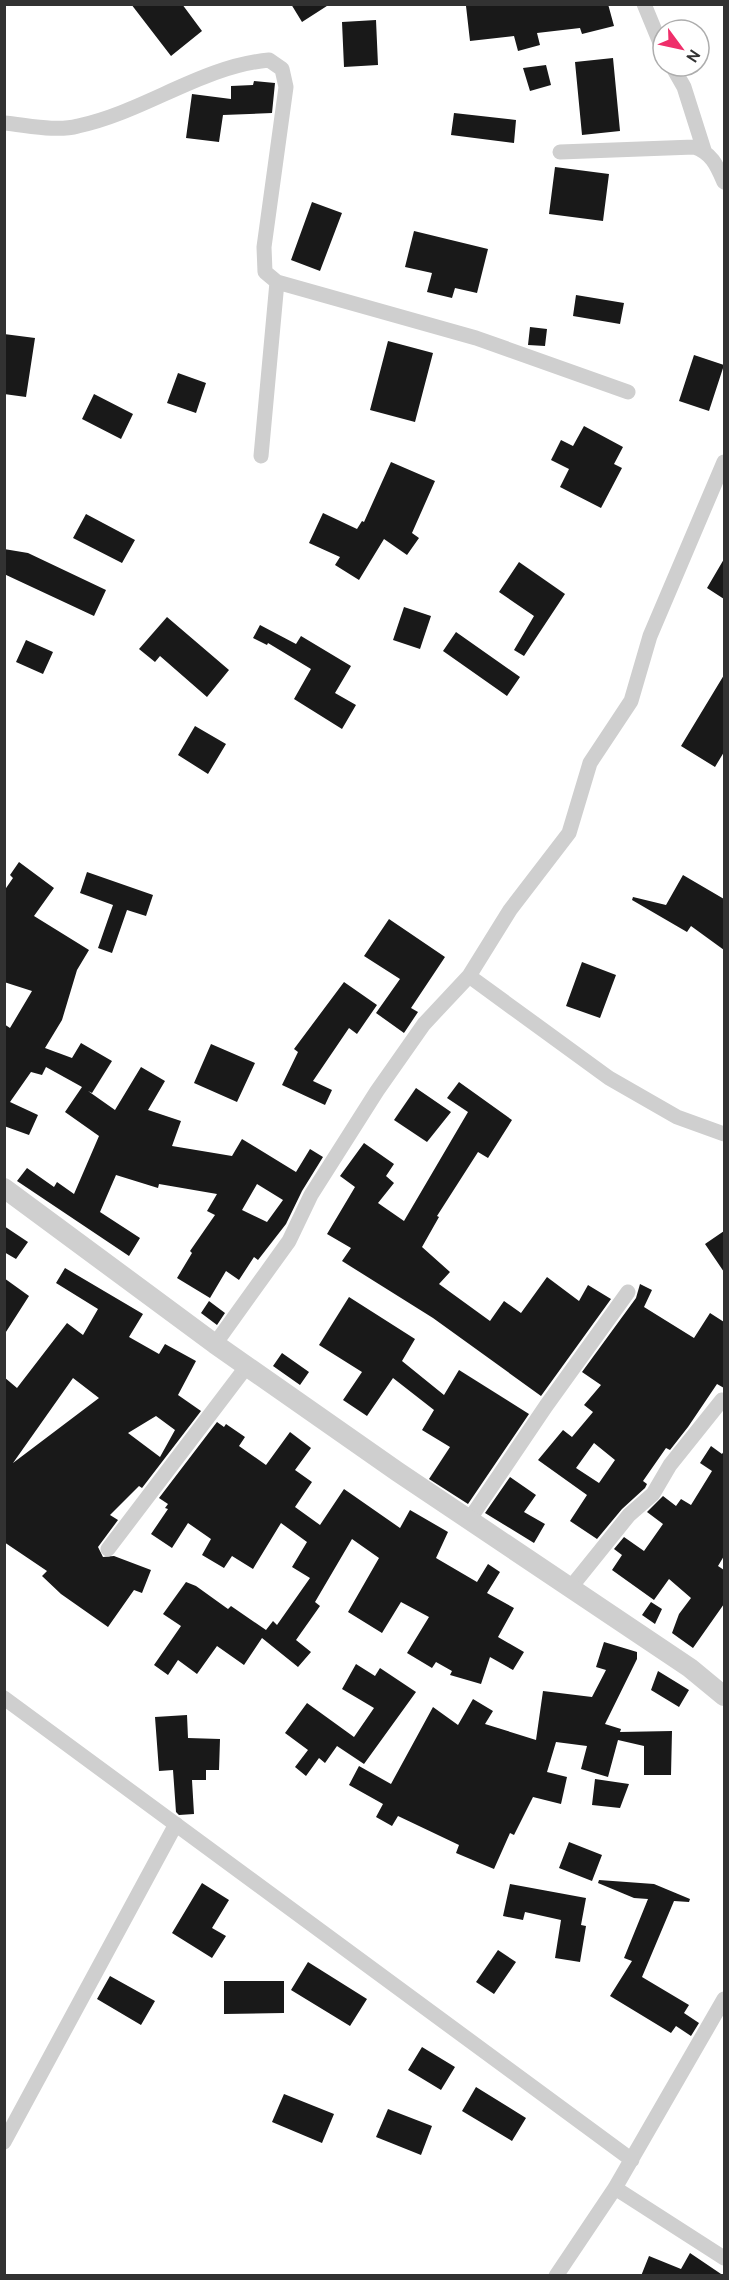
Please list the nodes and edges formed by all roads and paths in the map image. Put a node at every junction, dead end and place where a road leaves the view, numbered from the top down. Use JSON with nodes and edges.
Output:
{"nodes":[{"id":1,"x":644,"y":4,"type":"edge"},
{"id":2,"x":651,"y":21,"type":"edge"},
{"id":3,"x":679,"y":78,"type":"edge"},
{"id":4,"x":4,"y":123,"type":"edge"},
{"id":5,"x":704,"y":150,"type":"junction"},
{"id":6,"x":560,"y":152,"type":"dead end"},
{"id":7,"x":724,"y":182,"type":"edge"},
{"id":8,"x":277,"y":282,"type":"junction"},
{"id":9,"x":628,"y":392,"type":"dead end"},
{"id":10,"x":261,"y":456,"type":"dead end"},
{"id":11,"x":724,"y":462,"type":"edge"},
{"id":12,"x":469,"y":976,"type":"junction"},
{"id":13,"x":724,"y":1134,"type":"edge"},
{"id":14,"x":6,"y":1193,"type":"edge"},
{"id":15,"x":628,"y":1292,"type":"dead end"},
{"id":16,"x":215,"y":1344,"type":"junction"},
{"id":17,"x":247,"y":1366,"type":"junction"},
{"id":18,"x":722,"y":1400,"type":"dead end"},
{"id":19,"x":469,"y":1520,"type":"junction"},
{"id":20,"x":108,"y":1549,"type":"dead end"},
{"id":21,"x":571,"y":1587,"type":"junction"},
{"id":22,"x":724,"y":1696,"type":"edge"},
{"id":23,"x":4,"y":1698,"type":"edge"},
{"id":24,"x":176,"y":1824,"type":"junction"},
{"id":25,"x":724,"y":1999,"type":"edge"},
{"id":26,"x":4,"y":2142,"type":"edge"},
{"id":27,"x":632,"y":2160,"type":"junction"},
{"id":28,"x":615,"y":2188,"type":"junction"},
{"id":29,"x":724,"y":2258,"type":"edge"},
{"id":30,"x":556,"y":2276,"type":"edge"}],
"edges":[{"from":1,"to":2,"type":"street"},
{"from":3,"to":5,"type":"street"},
{"from":4,"to":8,"type":"street"},
{"from":5,"to":6,"type":"street"},
{"from":5,"to":7,"type":"street"},
{"from":8,"to":9,"type":"street"},
{"from":8,"to":10,"type":"street"},
{"from":11,"to":12,"type":"street"},
{"from":12,"to":13,"type":"street"},
{"from":12,"to":16,"type":"street"},
{"from":14,"to":16,"type":"street"},
{"from":15,"to":19,"type":"street"},
{"from":16,"to":17,"type":"street"},
{"from":17,"to":19,"type":"street"},
{"from":17,"to":20,"type":"street"},
{"from":18,"to":21,"type":"street"},
{"from":19,"to":21,"type":"street"},
{"from":21,"to":22,"type":"street"},
{"from":23,"to":24,"type":"street"},
{"from":24,"to":26,"type":"street"},
{"from":24,"to":27,"type":"street"},
{"from":25,"to":27,"type":"street"},
{"from":27,"to":28,"type":"street"},
{"from":28,"to":29,"type":"street"},
{"from":28,"to":30,"type":"street"}]}
